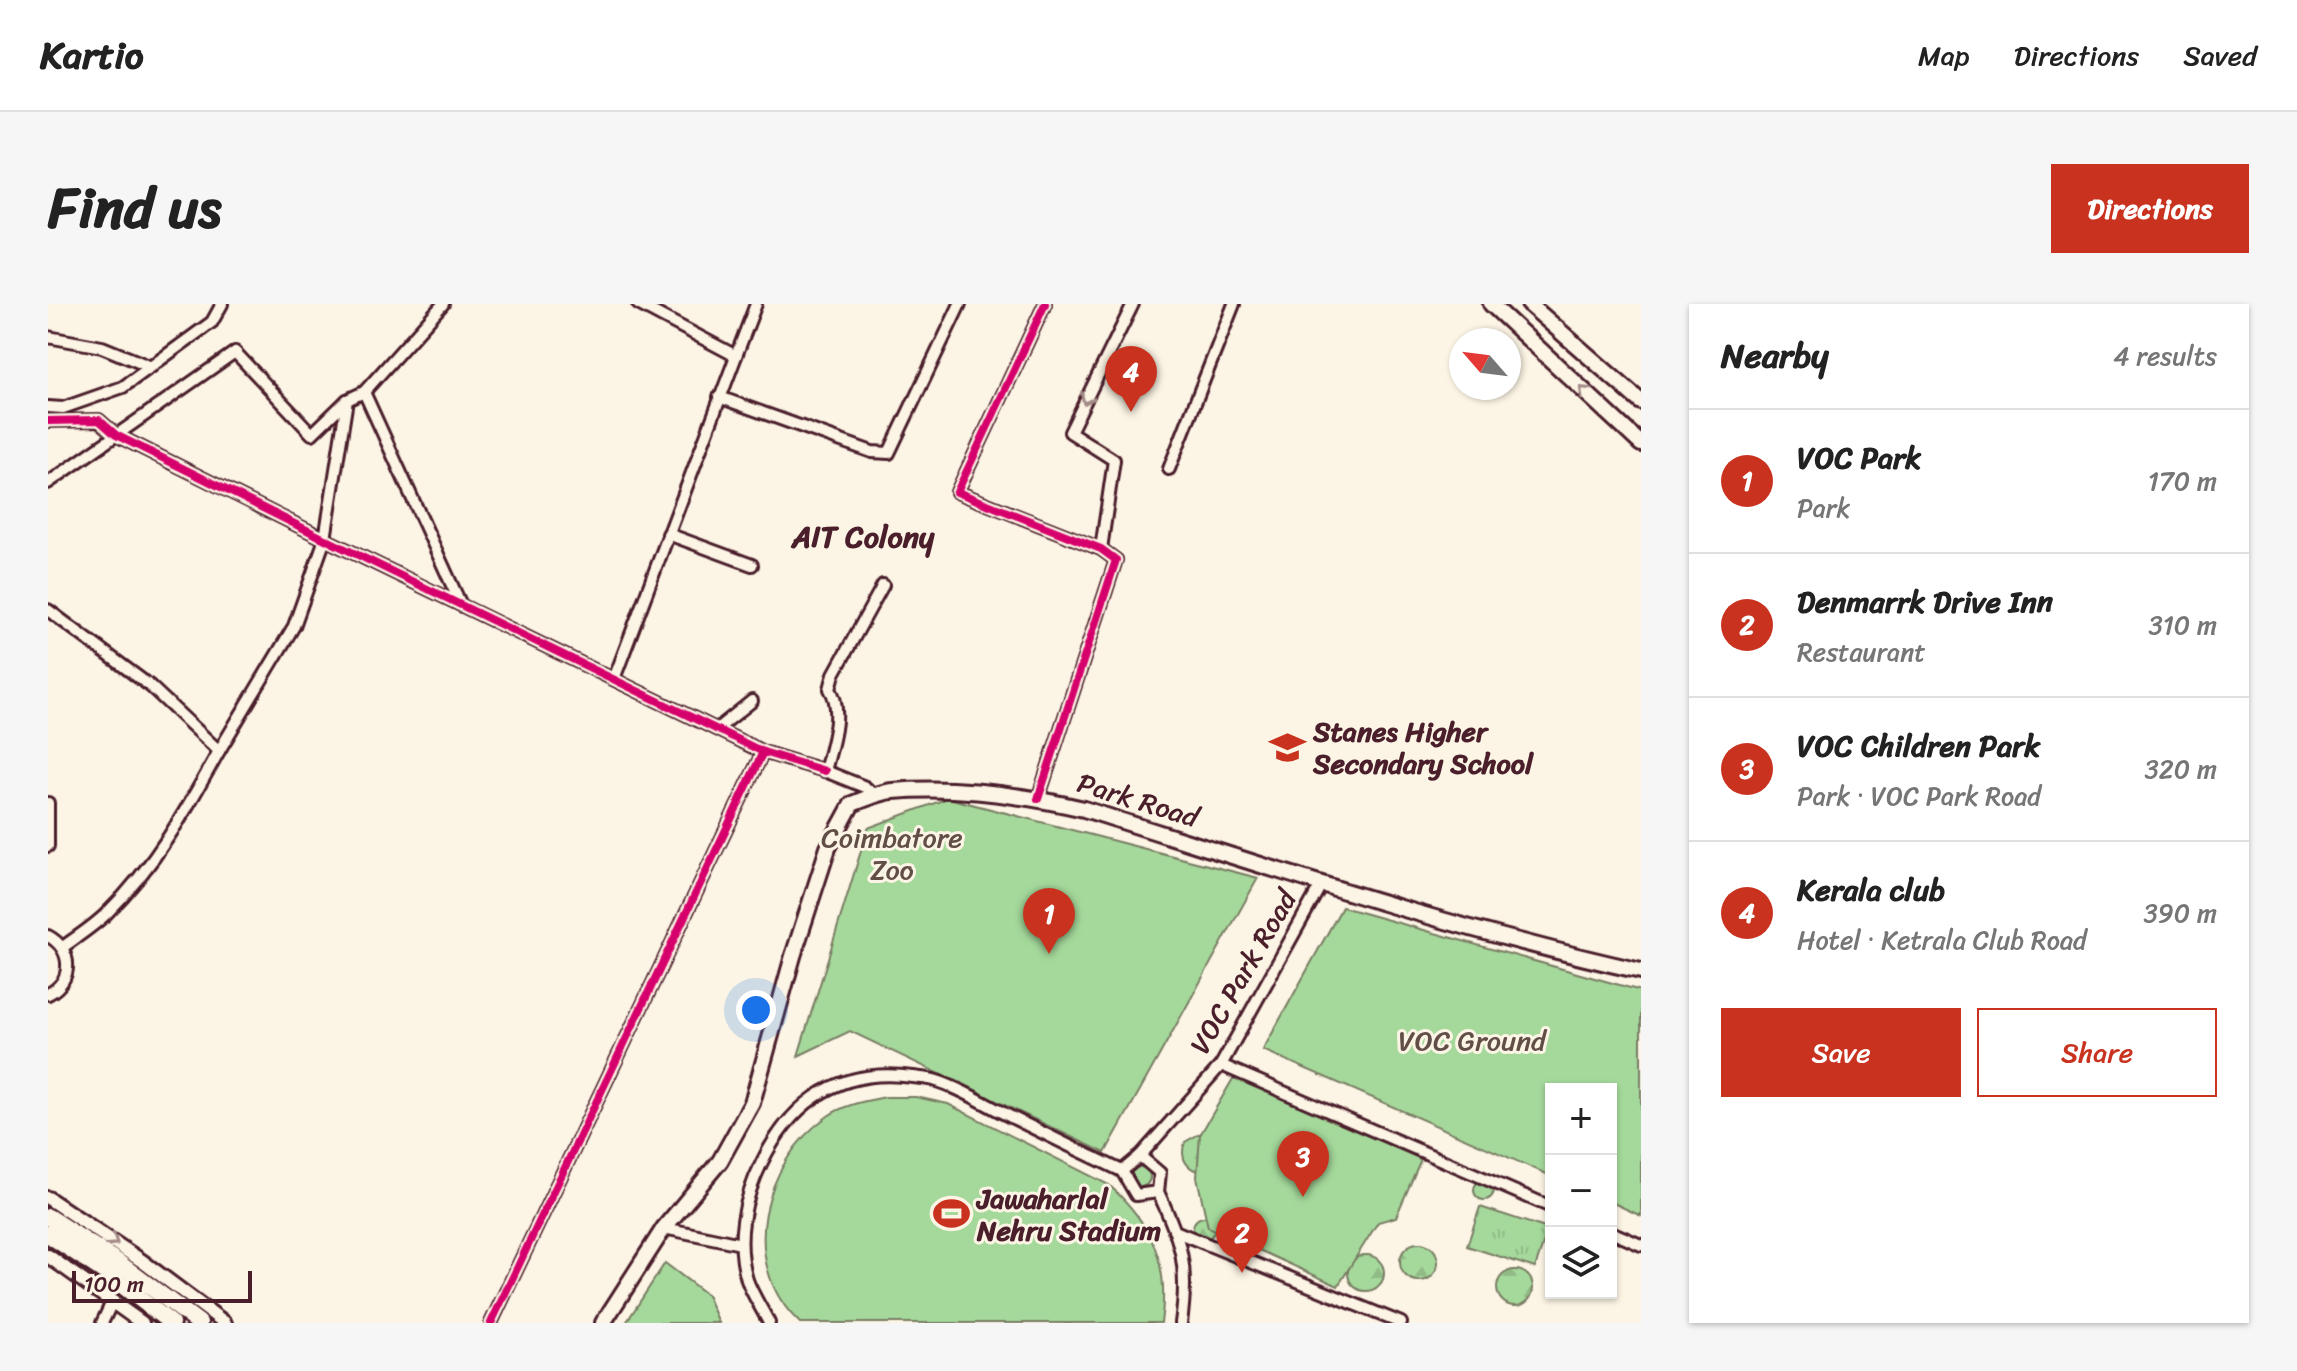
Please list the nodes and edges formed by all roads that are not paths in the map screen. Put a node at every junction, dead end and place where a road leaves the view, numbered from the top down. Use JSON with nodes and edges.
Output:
{"nodes":[{"id":1,"x":222,"y":304,"type":"edge"},
{"id":2,"x":443,"y":304,"type":"edge"},
{"id":3,"x":638,"y":304,"type":"edge"},
{"id":4,"x":756,"y":304,"type":"edge"},
{"id":5,"x":960,"y":304,"type":"edge"},
{"id":6,"x":1045,"y":304,"type":"edge"},
{"id":7,"x":1133,"y":304,"type":"edge"},
{"id":8,"x":1234,"y":304,"type":"edge"},
{"id":9,"x":1491,"y":304,"type":"edge"},
{"id":10,"x":1529,"y":304,"type":"edge"},
{"id":11,"x":48,"y":337,"type":"edge"},
{"id":12,"x":736,"y":356,"type":"junction"},
{"id":13,"x":151,"y":367,"type":"junction"},
{"id":14,"x":364,"y":392,"type":"junction"},
{"id":15,"x":719,"y":397,"type":"junction"},
{"id":16,"x":347,"y":400,"type":"junction"},
{"id":17,"x":1641,"y":402,"type":"edge"},
{"id":18,"x":48,"y":407,"type":"edge"},
{"id":19,"x":48,"y":421,"type":"edge"},
{"id":20,"x":116,"y":435,"type":"junction"},
{"id":21,"x":1641,"y":444,"type":"edge"},
{"id":22,"x":1169,"y":469,"type":"dead end"},
{"id":23,"x":48,"y":483,"type":"edge"},
{"id":24,"x":668,"y":534,"type":"junction"},
{"id":25,"x":325,"y":539,"type":"junction"},
{"id":26,"x":1101,"y":549,"type":"junction"},
{"id":27,"x":752,"y":565,"type":"dead end"},
{"id":28,"x":883,"y":585,"type":"dead end"},
{"id":29,"x":461,"y":605,"type":"junction"},
{"id":30,"x":48,"y":610,"type":"edge"},
{"id":31,"x":614,"y":679,"type":"junction"},
{"id":32,"x":752,"y":701,"type":"dead end"},
{"id":33,"x":717,"y":729,"type":"junction"},
{"id":34,"x":219,"y":751,"type":"junction"},
{"id":35,"x":763,"y":752,"type":"junction"},
{"id":36,"x":825,"y":771,"type":"junction"},
{"id":37,"x":875,"y":796,"type":"junction"},
{"id":38,"x":1038,"y":799,"type":"junction"},
{"id":39,"x":48,"y":803,"type":"edge"},
{"id":40,"x":48,"y":846,"type":"edge"},
{"id":41,"x":1322,"y":883,"type":"junction"},
{"id":42,"x":48,"y":936,"type":"edge"},
{"id":43,"x":63,"y":947,"type":"junction"},
{"id":44,"x":1641,"y":971,"type":"edge"},
{"id":45,"x":48,"y":994,"type":"edge"},
{"id":46,"x":1221,"y":1065,"type":"junction"},
{"id":47,"x":1140,"y":1156,"type":"junction"},
{"id":48,"x":1122,"y":1171,"type":"junction"},
{"id":49,"x":1158,"y":1192,"type":"junction"},
{"id":50,"x":48,"y":1198,"type":"edge"},
{"id":51,"x":1545,"y":1204,"type":"edge"},
{"id":52,"x":48,"y":1217,"type":"edge"},
{"id":53,"x":664,"y":1228,"type":"junction"},
{"id":54,"x":1177,"y":1232,"type":"junction"},
{"id":55,"x":48,"y":1234,"type":"edge"},
{"id":56,"x":1617,"y":1235,"type":"edge"},
{"id":57,"x":741,"y":1244,"type":"junction"},
{"id":58,"x":1641,"y":1245,"type":"edge"},
{"id":59,"x":48,"y":1256,"type":"edge"},
{"id":60,"x":113,"y":1300,"type":"junction"},
{"id":61,"x":102,"y":1323,"type":"edge"},
{"id":62,"x":142,"y":1323,"type":"edge"},
{"id":63,"x":171,"y":1323,"type":"edge"},
{"id":64,"x":199,"y":1323,"type":"edge"},
{"id":65,"x":225,"y":1323,"type":"edge"},
{"id":66,"x":491,"y":1323,"type":"edge"},
{"id":67,"x":603,"y":1323,"type":"edge"},
{"id":68,"x":769,"y":1323,"type":"edge"},
{"id":69,"x":1181,"y":1323,"type":"edge"},
{"id":70,"x":1401,"y":1323,"type":"edge"}],
"edges":[{"from":1,"to":13,"type":"street"},
{"from":2,"to":14,"type":"street"},
{"from":3,"to":12,"type":"street"},
{"from":4,"to":12,"type":"street"},
{"from":5,"to":15,"type":"street"},
{"from":6,"to":26,"type":"street"},
{"from":7,"to":26,"type":"street","one_way":true},
{"from":8,"to":22,"type":"street"},
{"from":21,"to":9,"type":"main road","one_way":true},
{"from":10,"to":17,"type":"main road"},
{"from":11,"to":13,"type":"street"},
{"from":12,"to":15,"type":"street"},
{"from":13,"to":18,"type":"street"},
{"from":14,"to":16,"type":"street"},
{"from":14,"to":29,"type":"street"},
{"from":15,"to":24,"type":"street"},
{"from":16,"to":20,"type":"street"},
{"from":16,"to":25,"type":"street"},
{"from":19,"to":20,"type":"street"},
{"from":20,"to":23,"type":"street"},
{"from":20,"to":25,"type":"street"},
{"from":24,"to":27,"type":"street"},
{"from":24,"to":31,"type":"street"},
{"from":25,"to":29,"type":"street"},
{"from":25,"to":34,"type":"street"},
{"from":26,"to":38,"type":"street"},
{"from":28,"to":36,"type":"street"},
{"from":29,"to":31,"type":"street"},
{"from":30,"to":34,"type":"street"},
{"from":31,"to":33,"type":"street"},
{"from":32,"to":33,"type":"street"},
{"from":33,"to":35,"type":"street"},
{"from":34,"to":43,"type":"street"},
{"from":35,"to":36,"type":"street"},
{"from":35,"to":66,"type":"street"},
{"from":36,"to":37,"type":"street"},
{"from":37,"to":38,"type":"main road","name":"Park Road"},
{"from":37,"to":53,"type":"main road","name":"Park Road"},
{"from":38,"to":41,"type":"main road","name":"Park Road"},
{"from":39,"to":40,"type":"street"},
{"from":41,"to":44,"type":"main road","name":"Park Road"},
{"from":41,"to":46,"type":"street","name":"VOC Park Road"},
{"from":42,"to":43,"type":"street"},
{"from":43,"to":45,"type":"street"},
{"from":46,"to":47,"type":"street","name":"VOC Park Road"},
{"from":46,"to":51,"type":"street"},
{"from":47,"to":48,"type":"street"},
{"from":47,"to":49,"type":"street"},
{"from":48,"to":49,"type":"street"},
{"from":48,"to":57,"type":"street"},
{"from":49,"to":54,"type":"street"},
{"from":50,"to":65,"type":"street","one_way":true},
{"from":52,"to":64,"type":"highway"},
{"from":53,"to":57,"type":"street"},
{"from":53,"to":67,"type":"main road","name":"Park Road"},
{"from":54,"to":69,"type":"street"},
{"from":54,"to":70,"type":"street"},
{"from":55,"to":63,"type":"highway"},
{"from":56,"to":58,"type":"street"},
{"from":57,"to":68,"type":"street"},
{"from":59,"to":60,"type":"street"},
{"from":60,"to":61,"type":"street"},
{"from":60,"to":62,"type":"street"}]}
